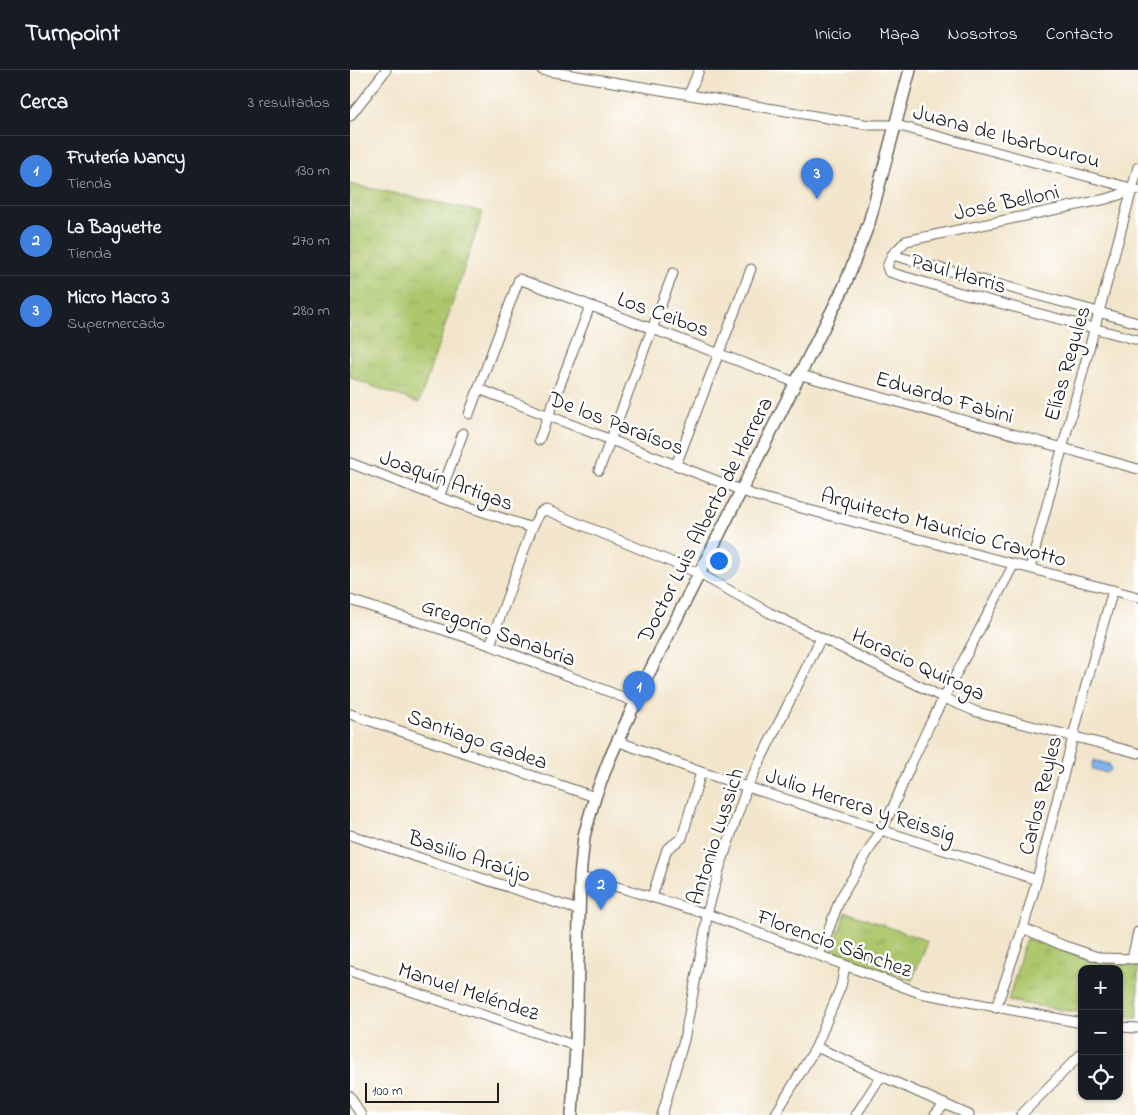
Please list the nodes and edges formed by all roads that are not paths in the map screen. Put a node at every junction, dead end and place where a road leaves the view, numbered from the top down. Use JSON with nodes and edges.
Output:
{"nodes":[{"id":1,"x":386,"y":70,"type":"edge"},
{"id":2,"x":542,"y":70,"type":"edge"},
{"id":3,"x":699,"y":70,"type":"edge"},
{"id":4,"x":910,"y":70,"type":"edge"},
{"id":5,"x":689,"y":94,"type":"junction"},
{"id":6,"x":350,"y":116,"type":"edge"},
{"id":7,"x":896,"y":125,"type":"junction"},
{"id":8,"x":1138,"y":167,"type":"edge"},
{"id":9,"x":1137,"y":176,"type":"edge"},
{"id":10,"x":1135,"y":189,"type":"edge"},
{"id":11,"x":892,"y":255,"type":"junction"},
{"id":12,"x":751,"y":269,"type":"dead end"},
{"id":13,"x":673,"y":273,"type":"dead end"},
{"id":14,"x":590,"y":306,"type":"junction"},
{"id":15,"x":1100,"y":312,"type":"junction"},
{"id":16,"x":1138,"y":323,"type":"edge"},
{"id":17,"x":1095,"y":328,"type":"junction"},
{"id":18,"x":652,"y":329,"type":"junction"},
{"id":19,"x":1138,"y":340,"type":"edge"},
{"id":20,"x":718,"y":353,"type":"junction"},
{"id":21,"x":799,"y":379,"type":"junction"},
{"id":22,"x":479,"y":389,"type":"junction"},
{"id":23,"x":469,"y":414,"type":"dead end"},
{"id":24,"x":549,"y":416,"type":"junction"},
{"id":25,"x":463,"y":433,"type":"dead end"},
{"id":26,"x":540,"y":440,"type":"dead end"},
{"id":27,"x":610,"y":440,"type":"junction"},
{"id":28,"x":1062,"y":449,"type":"junction"},
{"id":29,"x":350,"y":464,"type":"edge"},
{"id":30,"x":676,"y":465,"type":"junction"},
{"id":31,"x":1138,"y":469,"type":"edge"},
{"id":32,"x":599,"y":470,"type":"dead end"},
{"id":33,"x":741,"y":490,"type":"junction"},
{"id":34,"x":439,"y":497,"type":"junction"},
{"id":35,"x":532,"y":528,"type":"junction"},
{"id":36,"x":1014,"y":564,"type":"junction"},
{"id":37,"x":1030,"y":568,"type":"junction"},
{"id":38,"x":698,"y":573,"type":"junction"},
{"id":39,"x":1113,"y":590,"type":"junction"},
{"id":40,"x":1138,"y":597,"type":"edge"},
{"id":41,"x":350,"y":600,"type":"edge"},
{"id":42,"x":821,"y":638,"type":"junction"},
{"id":43,"x":490,"y":645,"type":"junction"},
{"id":44,"x":944,"y":698,"type":"junction"},
{"id":45,"x":634,"y":702,"type":"junction"},
{"id":46,"x":350,"y":714,"type":"edge"},
{"id":47,"x":1073,"y":737,"type":"junction"},
{"id":48,"x":618,"y":741,"type":"junction"},
{"id":49,"x":1138,"y":754,"type":"edge"},
{"id":50,"x":701,"y":772,"type":"junction"},
{"id":51,"x":747,"y":786,"type":"junction"},
{"id":52,"x":595,"y":796,"type":"junction"},
{"id":53,"x":882,"y":830,"type":"junction"},
{"id":54,"x":350,"y":836,"type":"edge"},
{"id":55,"x":580,"y":877,"type":"junction"},
{"id":56,"x":1036,"y":880,"type":"junction"},
{"id":57,"x":652,"y":898,"type":"junction"},
{"id":58,"x":578,"y":910,"type":"junction"},
{"id":59,"x":706,"y":914,"type":"junction"},
{"id":60,"x":1023,"y":928,"type":"junction"},
{"id":61,"x":1138,"y":932,"type":"edge"},
{"id":62,"x":818,"y":955,"type":"junction"},
{"id":63,"x":1135,"y":959,"type":"edge"},
{"id":64,"x":845,"y":966,"type":"junction"},
{"id":65,"x":350,"y":971,"type":"edge"},
{"id":66,"x":996,"y":1008,"type":"junction"},
{"id":67,"x":1078,"y":1022,"type":"edge"},
{"id":68,"x":1123,"y":1027,"type":"edge"},
{"id":69,"x":1138,"y":1028,"type":"edge"},
{"id":70,"x":576,"y":1046,"type":"junction"},
{"id":71,"x":816,"y":1047,"type":"junction"},
{"id":72,"x":1080,"y":1055,"type":"edge"},
{"id":73,"x":881,"y":1076,"type":"junction"},
{"id":74,"x":350,"y":1096,"type":"edge"},
{"id":75,"x":945,"y":1104,"type":"junction"},
{"id":76,"x":361,"y":1115,"type":"edge"},
{"id":77,"x":572,"y":1115,"type":"edge"},
{"id":78,"x":662,"y":1115,"type":"edge"},
{"id":79,"x":775,"y":1115,"type":"edge"},
{"id":80,"x":856,"y":1115,"type":"edge"},
{"id":81,"x":934,"y":1115,"type":"edge"},
{"id":82,"x":969,"y":1115,"type":"edge"},
{"id":83,"x":1021,"y":1115,"type":"edge"}],
"edges":[{"from":1,"to":6,"type":"street"},
{"from":2,"to":5,"type":"street","name":"Juana de Ibarbourou"},
{"from":3,"to":5,"type":"street"},
{"from":4,"to":7,"type":"street","name":"Doctor Luis Alberto de Herrera"},
{"from":5,"to":7,"type":"street","name":"Juana de Ibarbourou"},
{"from":7,"to":10,"type":"street","name":"Juana de Ibarbourou"},
{"from":7,"to":21,"type":"street","name":"Doctor Luis Alberto de Herrera"},
{"from":8,"to":9,"type":"street","name":"Elías Regules"},
{"from":9,"to":10,"type":"street","name":"Elías Regules"},
{"from":10,"to":11,"type":"street","name":"José Belloni"},
{"from":10,"to":15,"type":"street","name":"Elías Regules"},
{"from":11,"to":15,"type":"street","name":"Paul Harris"},
{"from":11,"to":17,"type":"street","name":"Paul Harris"},
{"from":12,"to":20,"type":"street"},
{"from":13,"to":18,"type":"street"},
{"from":14,"to":18,"type":"street","name":"Los Ceibos"},
{"from":14,"to":22,"type":"street","name":"Los Ceibos"},
{"from":14,"to":24,"type":"street"},
{"from":15,"to":16,"type":"street","name":"Paul Harris"},
{"from":15,"to":17,"type":"street","name":"Elías Regules"},
{"from":17,"to":19,"type":"street","name":"Paul Harris"},
{"from":17,"to":28,"type":"street","name":"Elías Regules"},
{"from":18,"to":20,"type":"street","name":"Los Ceibos"},
{"from":18,"to":27,"type":"street"},
{"from":20,"to":21,"type":"street","name":"Los Ceibos"},
{"from":20,"to":30,"type":"street"},
{"from":21,"to":28,"type":"street","name":"Eduardo Fabini"},
{"from":21,"to":33,"type":"street","name":"Doctor Luis Alberto de Herrera"},
{"from":22,"to":23,"type":"street"},
{"from":22,"to":24,"type":"street","name":"De los Paraísos"},
{"from":24,"to":26,"type":"street"},
{"from":24,"to":27,"type":"street","name":"De los Paraísos"},
{"from":25,"to":34,"type":"street"},
{"from":27,"to":30,"type":"street","name":"De los Paraísos"},
{"from":27,"to":32,"type":"street"},
{"from":28,"to":31,"type":"street","name":"Eduardo Fabini"},
{"from":28,"to":37,"type":"street","name":"Elías Regules"},
{"from":29,"to":34,"type":"street","name":"Joaquín Artigas"},
{"from":30,"to":33,"type":"street","name":"De los Paraísos"},
{"from":33,"to":36,"type":"street","name":"Arquitecto Mauricio Cravotto"},
{"from":33,"to":38,"type":"street","name":"Doctor Luis Alberto de Herrera"},
{"from":34,"to":35,"type":"street","name":"Joaquín Artigas"},
{"from":35,"to":38,"type":"street","name":"Joaquín Artigas"},
{"from":35,"to":43,"type":"street"},
{"from":36,"to":37,"type":"street","name":"Arquitecto Mauricio Cravotto"},
{"from":36,"to":44,"type":"street"},
{"from":37,"to":39,"type":"street","name":"Arquitecto Mauricio Cravotto"},
{"from":38,"to":42,"type":"street","name":"Horacio Quiroga"},
{"from":38,"to":45,"type":"street","name":"Doctor Luis Alberto de Herrera"},
{"from":39,"to":40,"type":"street","name":"Arquitecto Mauricio Cravotto"},
{"from":39,"to":47,"type":"street","name":"Carlos Reyles"},
{"from":41,"to":43,"type":"street","name":"Gregorio Sanabria"},
{"from":42,"to":44,"type":"street","name":"Horacio Quiroga"},
{"from":42,"to":51,"type":"street","name":"Antonio Lussich"},
{"from":43,"to":45,"type":"street","name":"Gregorio Sanabria"},
{"from":44,"to":47,"type":"street","name":"Horacio Quiroga"},
{"from":44,"to":53,"type":"street"},
{"from":45,"to":48,"type":"street","name":"Doctor Luis Alberto de Herrera"},
{"from":46,"to":52,"type":"street","name":"Santiago Gadea"},
{"from":47,"to":49,"type":"street","name":"Horacio Quiroga"},
{"from":47,"to":56,"type":"street","name":"Carlos Reyles"},
{"from":48,"to":50,"type":"street","name":"Julio Herrera y Reissig"},
{"from":48,"to":52,"type":"street","name":"Doctor Luis Alberto de Herrera"},
{"from":50,"to":51,"type":"street","name":"Julio Herrera y Reissig"},
{"from":50,"to":57,"type":"street"},
{"from":51,"to":53,"type":"street","name":"Julio Herrera y Reissig"},
{"from":51,"to":59,"type":"street","name":"Antonio Lussich"},
{"from":52,"to":55,"type":"street","name":"Doctor Luis Alberto de Herrera"},
{"from":53,"to":56,"type":"street","name":"Julio Herrera y Reissig"},
{"from":53,"to":62,"type":"street"},
{"from":54,"to":58,"type":"street","name":"Basilio Araújo"},
{"from":55,"to":57,"type":"street","name":"Florencio Sánchez"},
{"from":55,"to":58,"type":"street","name":"Doctor Luis Alberto de Herrera"},
{"from":56,"to":60,"type":"street","name":"Carlos Reyles"},
{"from":57,"to":59,"type":"street","name":"Florencio Sánchez"},
{"from":58,"to":70,"type":"street","name":"Doctor Luis Alberto de Herrera"},
{"from":59,"to":62,"type":"street","name":"Florencio Sánchez"},
{"from":59,"to":78,"type":"street","name":"Antonio Lussich"},
{"from":60,"to":63,"type":"street"},
{"from":60,"to":66,"type":"street","name":"Carlos Reyles"},
{"from":61,"to":63,"type":"street"},
{"from":62,"to":64,"type":"street","name":"Florencio Sánchez"},
{"from":64,"to":66,"type":"street","name":"Florencio Sánchez"},
{"from":64,"to":71,"type":"street"},
{"from":65,"to":70,"type":"street","name":"Manuel Meléndez"},
{"from":66,"to":67,"type":"street","name":"Florencio Sánchez"},
{"from":68,"to":69,"type":"street"},
{"from":70,"to":77,"type":"street","name":"Doctor Luis Alberto de Herrera"},
{"from":71,"to":73,"type":"street"},
{"from":71,"to":79,"type":"street"},
{"from":72,"to":83,"type":"street"},
{"from":73,"to":75,"type":"street"},
{"from":73,"to":80,"type":"street"},
{"from":74,"to":76,"type":"street"},
{"from":75,"to":81,"type":"street"},
{"from":75,"to":82,"type":"street"}]}
